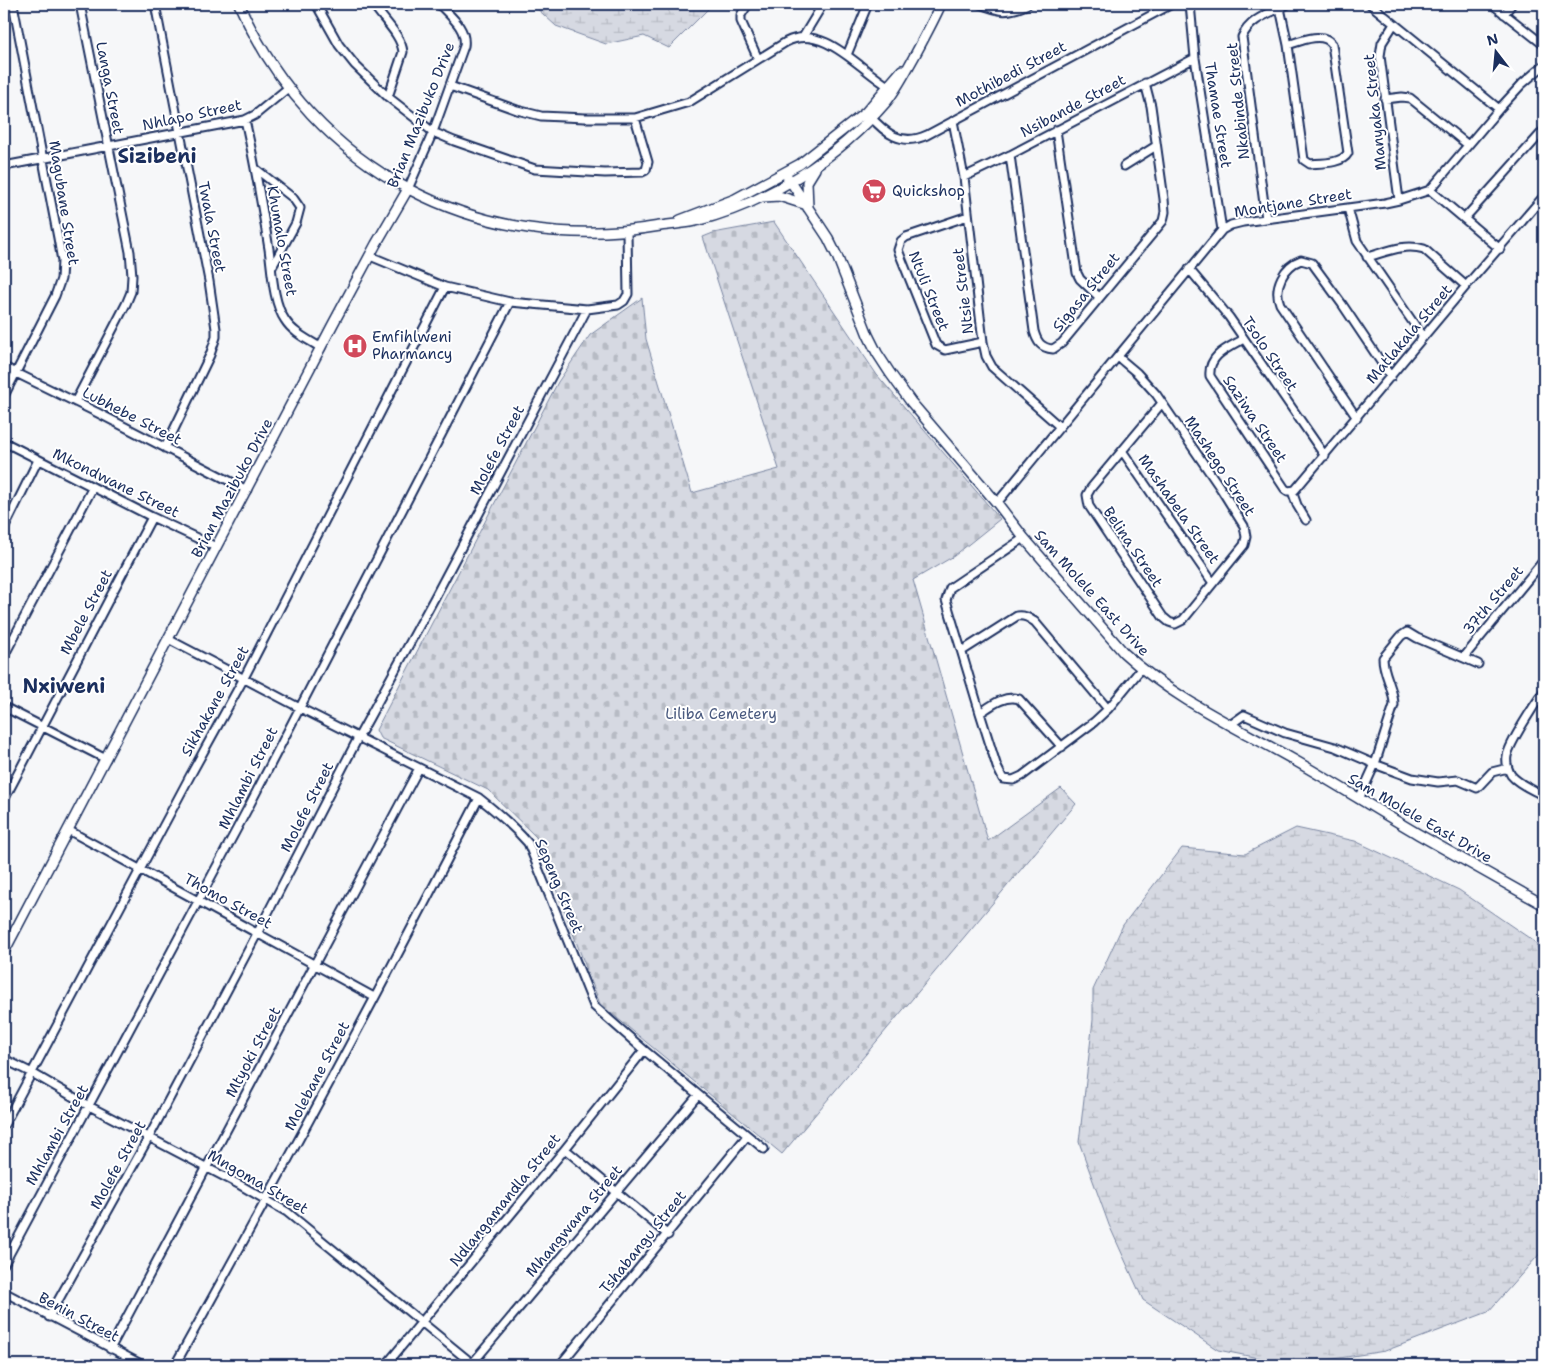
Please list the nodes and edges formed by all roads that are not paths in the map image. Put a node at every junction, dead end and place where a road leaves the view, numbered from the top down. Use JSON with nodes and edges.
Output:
{"nodes":[{"id":1,"x":13,"y":4,"type":"edge"},
{"id":2,"x":80,"y":4,"type":"edge"},
{"id":3,"x":154,"y":4,"type":"edge"},
{"id":4,"x":239,"y":4,"type":"edge"},
{"id":5,"x":316,"y":4,"type":"edge"},
{"id":6,"x":373,"y":4,"type":"edge"},
{"id":7,"x":439,"y":4,"type":"edge"},
{"id":8,"x":748,"y":4,"type":"edge"},
{"id":9,"x":823,"y":4,"type":"edge"},
{"id":10,"x":868,"y":4,"type":"edge"},
{"id":11,"x":942,"y":4,"type":"edge"},
{"id":12,"x":980,"y":4,"type":"edge"},
{"id":13,"x":1028,"y":4,"type":"edge"},
{"id":14,"x":1172,"y":4,"type":"edge"},
{"id":15,"x":1190,"y":4,"type":"edge"},
{"id":16,"x":1288,"y":4,"type":"edge"},
{"id":17,"x":1370,"y":4,"type":"edge"},
{"id":18,"x":1492,"y":4,"type":"edge"},
{"id":19,"x":1512,"y":4,"type":"edge"},
{"id":20,"x":1280,"y":8,"type":"junction"},
{"id":21,"x":1504,"y":14,"type":"junction"},
{"id":22,"x":1394,"y":24,"type":"junction"},
{"id":23,"x":803,"y":37,"type":"junction"},
{"id":24,"x":1288,"y":44,"type":"junction"},
{"id":25,"x":1544,"y":45,"type":"edge"},
{"id":26,"x":847,"y":55,"type":"junction"},
{"id":27,"x":913,"y":58,"type":"junction"},
{"id":28,"x":1195,"y":58,"type":"junction"},
{"id":29,"x":758,"y":59,"type":"junction"},
{"id":30,"x":1544,"y":65,"type":"edge"},
{"id":31,"x":1145,"y":83,"type":"junction"},
{"id":32,"x":450,"y":86,"type":"junction"},
{"id":33,"x":888,"y":86,"type":"junction"},
{"id":34,"x":288,"y":88,"type":"junction"},
{"id":35,"x":388,"y":97,"type":"junction"},
{"id":36,"x":1385,"y":99,"type":"junction"},
{"id":37,"x":1499,"y":109,"type":"junction"},
{"id":38,"x":869,"y":115,"type":"junction"},
{"id":39,"x":635,"y":118,"type":"junction"},
{"id":40,"x":245,"y":120,"type":"junction"},
{"id":41,"x":953,"y":120,"type":"junction"},
{"id":42,"x":1056,"y":130,"type":"junction"},
{"id":43,"x":1544,"y":130,"type":"edge"},
{"id":44,"x":433,"y":132,"type":"junction"},
{"id":45,"x":179,"y":133,"type":"junction"},
{"id":46,"x":1468,"y":145,"type":"junction"},
{"id":47,"x":107,"y":146,"type":"junction"},
{"id":48,"x":1156,"y":146,"type":"junction"},
{"id":49,"x":1010,"y":155,"type":"junction"},
{"id":50,"x":43,"y":159,"type":"junction"},
{"id":51,"x":821,"y":160,"type":"junction"},
{"id":52,"x":4,"y":166,"type":"edge"},
{"id":53,"x":1124,"y":166,"type":"dead end"},
{"id":54,"x":256,"y":169,"type":"junction"},
{"id":55,"x":787,"y":177,"type":"junction"},
{"id":56,"x":964,"y":177,"type":"junction"},
{"id":57,"x":408,"y":189,"type":"junction"},
{"id":58,"x":1430,"y":190,"type":"junction"},
{"id":59,"x":1544,"y":196,"type":"edge"},
{"id":60,"x":758,"y":198,"type":"junction"},
{"id":61,"x":1399,"y":200,"type":"junction"},
{"id":62,"x":806,"y":207,"type":"junction"},
{"id":63,"x":1348,"y":208,"type":"junction"},
{"id":64,"x":968,"y":216,"type":"junction"},
{"id":65,"x":1266,"y":219,"type":"junction"},
{"id":66,"x":1464,"y":219,"type":"junction"},
{"id":67,"x":671,"y":225,"type":"junction"},
{"id":68,"x":1222,"y":230,"type":"junction"},
{"id":69,"x":627,"y":232,"type":"junction"},
{"id":70,"x":1500,"y":249,"type":"junction"},
{"id":71,"x":370,"y":256,"type":"junction"},
{"id":72,"x":1367,"y":257,"type":"junction"},
{"id":73,"x":272,"y":267,"type":"junction"},
{"id":74,"x":1190,"y":269,"type":"junction"},
{"id":75,"x":445,"y":286,"type":"junction"},
{"id":76,"x":1466,"y":286,"type":"junction"},
{"id":77,"x":1099,"y":297,"type":"junction"},
{"id":78,"x":510,"y":302,"type":"junction"},
{"id":79,"x":587,"y":309,"type":"junction"},
{"id":80,"x":1423,"y":337,"type":"junction"},
{"id":81,"x":1244,"y":339,"type":"junction"},
{"id":82,"x":983,"y":342,"type":"junction"},
{"id":83,"x":321,"y":348,"type":"junction"},
{"id":84,"x":1118,"y":357,"type":"junction"},
{"id":85,"x":4,"y":367,"type":"edge"},
{"id":86,"x":15,"y":372,"type":"junction"},
{"id":87,"x":1391,"y":377,"type":"junction"},
{"id":88,"x":4,"y":396,"type":"edge"},
{"id":89,"x":75,"y":402,"type":"junction"},
{"id":90,"x":1162,"y":404,"type":"junction"},
{"id":91,"x":1357,"y":418,"type":"junction"},
{"id":92,"x":1060,"y":428,"type":"junction"},
{"id":93,"x":4,"y":442,"type":"edge"},
{"id":94,"x":165,"y":448,"type":"junction"},
{"id":95,"x":1122,"y":452,"type":"junction"},
{"id":96,"x":1325,"y":456,"type":"junction"},
{"id":97,"x":38,"y":460,"type":"junction"},
{"id":98,"x":93,"y":487,"type":"junction"},
{"id":99,"x":247,"y":490,"type":"junction"},
{"id":100,"x":1293,"y":490,"type":"junction"},
{"id":101,"x":997,"y":502,"type":"junction"},
{"id":102,"x":152,"y":517,"type":"junction"},
{"id":103,"x":1306,"y":520,"type":"dead end"},
{"id":104,"x":4,"y":529,"type":"edge"},
{"id":105,"x":1024,"y":538,"type":"junction"},
{"id":106,"x":216,"y":547,"type":"junction"},
{"id":107,"x":1544,"y":560,"type":"edge"},
{"id":108,"x":1213,"y":582,"type":"junction"},
{"id":109,"x":1183,"y":620,"type":"joint"},
{"id":110,"x":4,"y":636,"type":"edge"},
{"id":111,"x":168,"y":639,"type":"junction"},
{"id":112,"x":12,"y":640,"type":"junction"},
{"id":113,"x":962,"y":651,"type":"junction"},
{"id":114,"x":4,"y":656,"type":"edge"},
{"id":115,"x":1464,"y":657,"type":"junction"},
{"id":116,"x":1478,"y":664,"type":"dead end"},
{"id":117,"x":1141,"y":669,"type":"junction"},
{"id":118,"x":244,"y":678,"type":"junction"},
{"id":119,"x":1544,"y":694,"type":"edge"},
{"id":120,"x":4,"y":707,"type":"edge"},
{"id":121,"x":300,"y":708,"type":"junction"},
{"id":122,"x":1108,"y":709,"type":"junction"},
{"id":123,"x":980,"y":713,"type":"junction"},
{"id":124,"x":1230,"y":725,"type":"junction"},
{"id":125,"x":43,"y":726,"type":"junction"},
{"id":126,"x":358,"y":738,"type":"junction"},
{"id":127,"x":1062,"y":747,"type":"junction"},
{"id":128,"x":106,"y":759,"type":"junction"},
{"id":129,"x":1375,"y":764,"type":"junction"},
{"id":130,"x":419,"y":768,"type":"junction"},
{"id":131,"x":1508,"y":768,"type":"junction"},
{"id":132,"x":1544,"y":796,"type":"edge"},
{"id":133,"x":479,"y":798,"type":"junction"},
{"id":134,"x":1359,"y":799,"type":"junction"},
{"id":135,"x":4,"y":800,"type":"edge"},
{"id":136,"x":68,"y":830,"type":"junction"},
{"id":137,"x":141,"y":869,"type":"junction"},
{"id":138,"x":199,"y":901,"type":"junction"},
{"id":139,"x":1544,"y":905,"type":"edge"},
{"id":140,"x":258,"y":932,"type":"junction"},
{"id":141,"x":4,"y":952,"type":"edge"},
{"id":142,"x":315,"y":965,"type":"junction"},
{"id":143,"x":374,"y":997,"type":"junction"},
{"id":144,"x":644,"y":1050,"type":"junction"},
{"id":145,"x":4,"y":1059,"type":"edge"},
{"id":146,"x":32,"y":1073,"type":"junction"},
{"id":147,"x":698,"y":1094,"type":"junction"},
{"id":148,"x":89,"y":1106,"type":"junction"},
{"id":149,"x":4,"y":1125,"type":"edge"},
{"id":150,"x":747,"y":1136,"type":"junction"},
{"id":151,"x":149,"y":1137,"type":"junction"},
{"id":152,"x":565,"y":1149,"type":"junction"},
{"id":153,"x":764,"y":1149,"type":"dead end"},
{"id":154,"x":205,"y":1167,"type":"junction"},
{"id":155,"x":616,"y":1192,"type":"junction"},
{"id":156,"x":267,"y":1200,"type":"junction"},
{"id":157,"x":668,"y":1235,"type":"junction"},
{"id":158,"x":4,"y":1264,"type":"edge"},
{"id":159,"x":4,"y":1292,"type":"edge"},
{"id":160,"x":49,"y":1317,"type":"junction"},
{"id":161,"x":422,"y":1322,"type":"junction"},
{"id":162,"x":110,"y":1349,"type":"junction"},
{"id":163,"x":143,"y":1365,"type":"edge"},
{"id":164,"x":175,"y":1365,"type":"edge"},
{"id":165,"x":386,"y":1365,"type":"edge"},
{"id":166,"x":472,"y":1365,"type":"edge"},
{"id":167,"x":560,"y":1365,"type":"edge"}],
"edges":[{"from":1,"to":50,"type":"street","name":"Magubane Street"},
{"from":2,"to":47,"type":"street","name":"Langa Street"},
{"from":3,"to":45,"type":"street","name":"Twala Street"},
{"from":4,"to":34,"type":"street"},
{"from":5,"to":35,"type":"street"},
{"from":6,"to":35,"type":"street"},
{"from":7,"to":32,"type":"street","name":"Brian Mazibuko Drive"},
{"from":8,"to":29,"type":"street"},
{"from":9,"to":23,"type":"street"},
{"from":10,"to":26,"type":"street"},
{"from":11,"to":27,"type":"street"},
{"from":12,"to":13,"type":"street"},
{"from":14,"to":41,"type":"street","name":"Mothibedi Street"},
{"from":15,"to":28,"type":"street","name":"Thamae Street"},
{"from":16,"to":20,"type":"street","name":"Nkabinde Street"},
{"from":17,"to":22,"type":"street"},
{"from":18,"to":21,"type":"street"},
{"from":19,"to":21,"type":"street"},
{"from":20,"to":24,"type":"street"},
{"from":20,"to":65,"type":"street","name":"Nkabinde Street"},
{"from":21,"to":25,"type":"street"},
{"from":22,"to":36,"type":"street","name":"Manyaka Street"},
{"from":22,"to":37,"type":"street"},
{"from":23,"to":26,"type":"street"},
{"from":23,"to":29,"type":"street"},
{"from":24,"to":24,"type":"street"},
{"from":26,"to":33,"type":"street"},
{"from":27,"to":33,"type":"street"},
{"from":27,"to":38,"type":"street"},
{"from":28,"to":31,"type":"street","name":"Nsibande Street"},
{"from":28,"to":68,"type":"street","name":"Thamae Street"},
{"from":29,"to":39,"type":"street"},
{"from":30,"to":37,"type":"street"},
{"from":31,"to":42,"type":"street","name":"Nsibande Street"},
{"from":31,"to":48,"type":"street","name":"Sigasa Street"},
{"from":32,"to":39,"type":"street"},
{"from":32,"to":44,"type":"street","name":"Brian Mazibuko Drive"},
{"from":33,"to":38,"type":"street"},
{"from":34,"to":40,"type":"street","name":"Nhlapo Street"},
{"from":34,"to":57,"type":"street"},
{"from":35,"to":44,"type":"street"},
{"from":36,"to":46,"type":"street"},
{"from":36,"to":61,"type":"street","name":"Manyaka Street"},
{"from":37,"to":46,"type":"street"},
{"from":38,"to":41,"type":"street","name":"Mothibedi Street"},
{"from":38,"to":51,"type":"street"},
{"from":38,"to":55,"type":"street"},
{"from":39,"to":44,"type":"street"},
{"from":40,"to":45,"type":"street","name":"Nhlapo Street"},
{"from":40,"to":54,"type":"street","name":"Khumalo Street"},
{"from":41,"to":56,"type":"street","name":"Ntsie Street"},
{"from":42,"to":49,"type":"street","name":"Nsibande Street"},
{"from":42,"to":77,"type":"street"},
{"from":43,"to":66,"type":"street"},
{"from":44,"to":57,"type":"street","name":"Brian Mazibuko Drive"},
{"from":45,"to":47,"type":"street","name":"Nhlapo Street"},
{"from":45,"to":94,"type":"street","name":"Twala Street"},
{"from":46,"to":58,"type":"street"},
{"from":47,"to":50,"type":"street","name":"Nhlapo Street"},
{"from":47,"to":89,"type":"street","name":"Langa Street"},
{"from":48,"to":53,"type":"street"},
{"from":48,"to":77,"type":"street","name":"Sigasa Street"},
{"from":49,"to":56,"type":"street","name":"Nsibande Street"},
{"from":49,"to":77,"type":"street","name":"Sigasa Street"},
{"from":50,"to":52,"type":"street","name":"Nhlapo Street"},
{"from":50,"to":86,"type":"street","name":"Magubane Street"},
{"from":51,"to":55,"type":"street"},
{"from":51,"to":62,"type":"street"},
{"from":54,"to":73,"type":"street","name":"Khumalo Street"},
{"from":54,"to":73,"type":"street"},
{"from":55,"to":60,"type":"street"},
{"from":55,"to":62,"type":"street","name":"Sam Molele East Drive"},
{"from":55,"to":67,"type":"street"},
{"from":56,"to":64,"type":"street","name":"Ntsie Street"},
{"from":57,"to":69,"type":"street"},
{"from":57,"to":71,"type":"street","name":"Brian Mazibuko Drive"},
{"from":58,"to":61,"type":"street","name":"Montjane Street"},
{"from":58,"to":66,"type":"street"},
{"from":59,"to":70,"type":"street","name":"Matlakala Street"},
{"from":60,"to":62,"type":"street"},
{"from":60,"to":67,"type":"street"},
{"from":61,"to":63,"type":"street","name":"Montjane Street"},
{"from":62,"to":101,"type":"street","name":"Sam Molele East Drive"},
{"from":63,"to":65,"type":"street","name":"Montjane Street"},
{"from":63,"to":72,"type":"street"},
{"from":64,"to":82,"type":"street","name":"Ntsie Street"},
{"from":64,"to":82,"type":"street","name":"Ntuli Street"},
{"from":65,"to":68,"type":"street","name":"Montjane Street"},
{"from":66,"to":70,"type":"street"},
{"from":67,"to":69,"type":"street"},
{"from":68,"to":74,"type":"street","name":"Montjane Street"},
{"from":69,"to":79,"type":"street"},
{"from":70,"to":76,"type":"street","name":"Matlakala Street"},
{"from":71,"to":75,"type":"street"},
{"from":71,"to":83,"type":"street","name":"Brian Mazibuko Drive"},
{"from":72,"to":76,"type":"street"},
{"from":72,"to":80,"type":"street"},
{"from":73,"to":83,"type":"street","name":"Khumalo Street"},
{"from":74,"to":81,"type":"street","name":"Tsolo Street"},
{"from":74,"to":84,"type":"street","name":"Montjane Street"},
{"from":75,"to":78,"type":"street"},
{"from":75,"to":118,"type":"street","name":"Sikhakane Street"},
{"from":76,"to":80,"type":"street","name":"Matlakala Street"},
{"from":78,"to":79,"type":"street"},
{"from":78,"to":121,"type":"street","name":"Mhlambi Street"},
{"from":79,"to":126,"type":"street","name":"Molefe Street"},
{"from":80,"to":87,"type":"street","name":"Matlakala Street"},
{"from":81,"to":96,"type":"street","name":"Tsolo Street"},
{"from":81,"to":100,"type":"street","name":"Saziwa Street"},
{"from":82,"to":92,"type":"street","name":"Ntsie Street"},
{"from":83,"to":99,"type":"street","name":"Brian Mazibuko Drive"},
{"from":84,"to":90,"type":"street","name":"Mashego Street"},
{"from":84,"to":92,"type":"street","name":"Montjane Street"},
{"from":85,"to":86,"type":"street","name":"Lubhebe Street"},
{"from":86,"to":88,"type":"street","name":"Magubane Street"},
{"from":86,"to":89,"type":"street","name":"Lubhebe Street"},
{"from":87,"to":91,"type":"street","name":"Matlakala Street"},
{"from":87,"to":91,"type":"street"},
{"from":89,"to":94,"type":"street","name":"Lubhebe Street"},
{"from":90,"to":95,"type":"street","name":"Belina Street"},
{"from":90,"to":108,"type":"street","name":"Mashego Street"},
{"from":91,"to":96,"type":"street","name":"Matlakala Street"},
{"from":92,"to":101,"type":"street","name":"Montjane Street"},
{"from":93,"to":97,"type":"street","name":"Mkondwane Street"},
{"from":94,"to":99,"type":"street","name":"Lubhebe Street"},
{"from":95,"to":108,"type":"street","name":"Mashabela Street"},
{"from":95,"to":109,"type":"street","name":"Belina Street"},
{"from":96,"to":100,"type":"street","name":"Matlakala Street"},
{"from":97,"to":98,"type":"street","name":"Mkondwane Street"},
{"from":97,"to":104,"type":"street"},
{"from":98,"to":102,"type":"street","name":"Mkondwane Street"},
{"from":98,"to":112,"type":"street"},
{"from":99,"to":106,"type":"street","name":"Brian Mazibuko Drive"},
{"from":100,"to":103,"type":"street"},
{"from":101,"to":105,"type":"street","name":"Sam Molele East Drive"},
{"from":102,"to":106,"type":"street","name":"Mkondwane Street"},
{"from":102,"to":125,"type":"street","name":"Mbele Street"},
{"from":105,"to":113,"type":"street"},
{"from":105,"to":117,"type":"street","name":"Sam Molele East Drive"},
{"from":106,"to":111,"type":"street","name":"Brian Mazibuko Drive"},
{"from":107,"to":115,"type":"street","name":"37th Street"},
{"from":108,"to":109,"type":"street","name":"Mashego Street"},
{"from":110,"to":112,"type":"street"},
{"from":111,"to":118,"type":"street","name":"Sepeng Street"},
{"from":111,"to":128,"type":"street","name":"Brian Mazibuko Drive"},
{"from":112,"to":114,"type":"street"},
{"from":113,"to":122,"type":"street"},
{"from":113,"to":123,"type":"street"},
{"from":115,"to":116,"type":"street"},
{"from":115,"to":129,"type":"street"},
{"from":117,"to":122,"type":"street"},
{"from":117,"to":124,"type":"street","name":"Sam Molele East Drive"},
{"from":118,"to":121,"type":"street","name":"Sepeng Street"},
{"from":118,"to":137,"type":"street","name":"Sikhakane Street"},
{"from":119,"to":131,"type":"street"},
{"from":120,"to":125,"type":"street"},
{"from":121,"to":126,"type":"street","name":"Sepeng Street"},
{"from":121,"to":138,"type":"street","name":"Mhlambi Street"},
{"from":122,"to":127,"type":"street"},
{"from":123,"to":127,"type":"street"},
{"from":123,"to":127,"type":"street"},
{"from":124,"to":129,"type":"street"},
{"from":124,"to":134,"type":"street","name":"Sam Molele East Drive"},
{"from":125,"to":128,"type":"street"},
{"from":125,"to":135,"type":"street","name":"Mbele Street"},
{"from":126,"to":130,"type":"street","name":"Sepeng Street"},
{"from":126,"to":140,"type":"street","name":"Molefe Street"},
{"from":128,"to":136,"type":"street","name":"Brian Mazibuko Drive"},
{"from":129,"to":131,"type":"street"},
{"from":129,"to":134,"type":"street"},
{"from":130,"to":133,"type":"street","name":"Sepeng Street"},
{"from":130,"to":142,"type":"street","name":"Mtyoki Street"},
{"from":131,"to":132,"type":"street"},
{"from":133,"to":143,"type":"street","name":"Molebane Street"},
{"from":133,"to":144,"type":"street","name":"Sepeng Street"},
{"from":134,"to":139,"type":"street","name":"Sam Molele East Drive"},
{"from":136,"to":137,"type":"street","name":"Thomo Street"},
{"from":136,"to":141,"type":"street","name":"Brian Mazibuko Drive"},
{"from":137,"to":138,"type":"street","name":"Thomo Street"},
{"from":137,"to":146,"type":"street","name":"Sikhakane Street"},
{"from":138,"to":140,"type":"street","name":"Thomo Street"},
{"from":138,"to":148,"type":"street","name":"Mhlambi Street"},
{"from":140,"to":142,"type":"street","name":"Thomo Street"},
{"from":140,"to":151,"type":"street","name":"Molefe Street"},
{"from":142,"to":143,"type":"street","name":"Thomo Street"},
{"from":142,"to":154,"type":"street","name":"Mtyoki Street"},
{"from":143,"to":156,"type":"street","name":"Molebane Street"},
{"from":144,"to":147,"type":"street","name":"Sepeng Street"},
{"from":144,"to":152,"type":"street","name":"Ndlangamandla Street"},
{"from":145,"to":146,"type":"street","name":"Mngoma Street"},
{"from":146,"to":148,"type":"street","name":"Mngoma Street"},
{"from":146,"to":149,"type":"street","name":"Sikhakane Street"},
{"from":147,"to":150,"type":"street","name":"Sepeng Street"},
{"from":147,"to":155,"type":"street","name":"Mhangwana Street"},
{"from":148,"to":151,"type":"street","name":"Mngoma Street"},
{"from":148,"to":158,"type":"street","name":"Mhlambi Street"},
{"from":150,"to":153,"type":"street","name":"Sepeng Street"},
{"from":150,"to":157,"type":"street","name":"Tshabangu Street"},
{"from":151,"to":154,"type":"street","name":"Mngoma Street"},
{"from":151,"to":160,"type":"street","name":"Molefe Street"},
{"from":152,"to":155,"type":"street"},
{"from":152,"to":161,"type":"street","name":"Ndlangamandla Street"},
{"from":154,"to":156,"type":"street","name":"Mngoma Street"},
{"from":154,"to":162,"type":"street","name":"Mtyoki Street"},
{"from":155,"to":157,"type":"street"},
{"from":155,"to":166,"type":"street","name":"Mhangwana Street"},
{"from":156,"to":161,"type":"street","name":"Mngoma Street"},
{"from":156,"to":164,"type":"street","name":"Molebane Street"},
{"from":157,"to":167,"type":"street","name":"Tshabangu Street"},
{"from":159,"to":160,"type":"street","name":"Benin Street"},
{"from":160,"to":162,"type":"street","name":"Benin Street"},
{"from":161,"to":165,"type":"street","name":"Ndlangamandla Street"},
{"from":161,"to":166,"type":"street","name":"Mngoma Street"},
{"from":162,"to":163,"type":"street","name":"Benin Street"}]}
